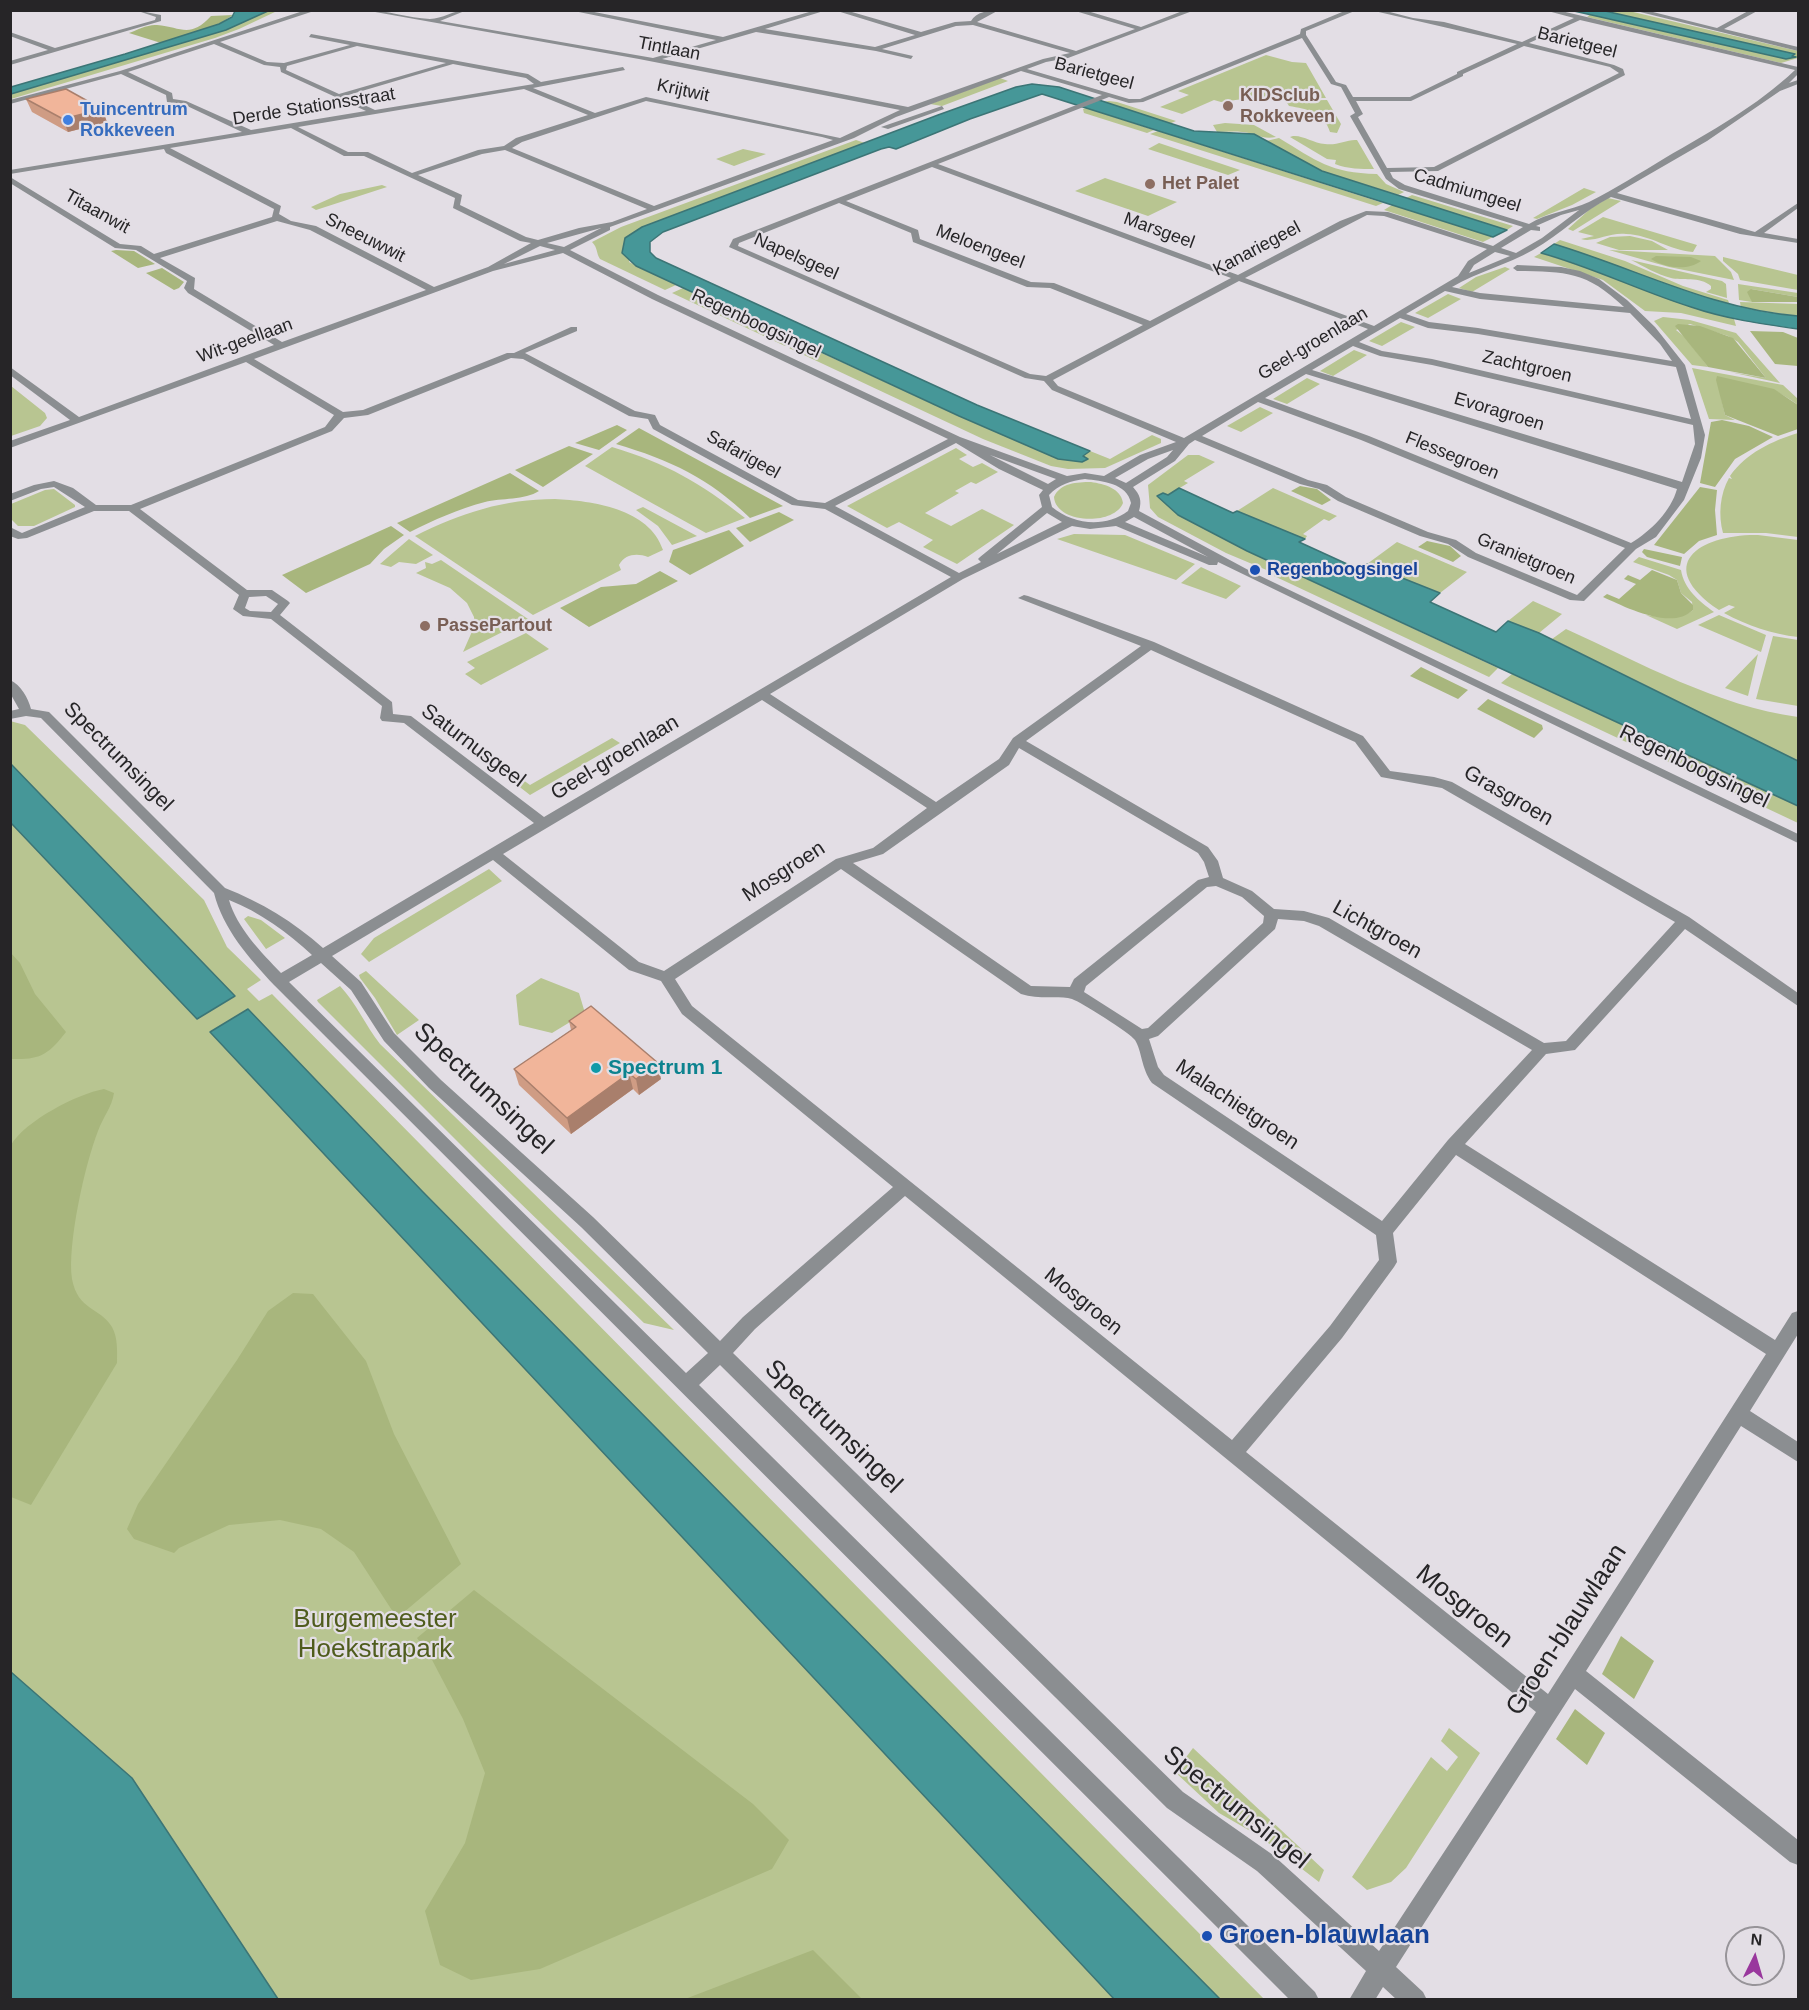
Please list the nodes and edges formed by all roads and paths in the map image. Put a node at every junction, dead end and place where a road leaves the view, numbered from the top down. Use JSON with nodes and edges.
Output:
{"nodes":[{"id":1,"x":138,"y":10,"type":"edge"},
{"id":2,"x":299,"y":10,"type":"edge"},
{"id":3,"x":314,"y":10,"type":"edge"},
{"id":4,"x":367,"y":10,"type":"edge"},
{"id":5,"x":389,"y":10,"type":"edge"},
{"id":6,"x":464,"y":10,"type":"edge"},
{"id":7,"x":572,"y":10,"type":"edge"},
{"id":8,"x":824,"y":10,"type":"edge"},
{"id":9,"x":837,"y":10,"type":"edge"},
{"id":10,"x":996,"y":10,"type":"edge"},
{"id":11,"x":1075,"y":10,"type":"edge"},
{"id":12,"x":1192,"y":10,"type":"edge"},
{"id":13,"x":1354,"y":10,"type":"edge"},
{"id":14,"x":1373,"y":10,"type":"edge"},
{"id":15,"x":1547,"y":10,"type":"edge"},
{"id":16,"x":1635,"y":10,"type":"edge"},
{"id":17,"x":1756,"y":10,"type":"edge"},
{"id":18,"x":405,"y":16,"type":"junction"},
{"id":19,"x":1579,"y":18,"type":"junction"},
{"id":20,"x":434,"y":21,"type":"junction"},
{"id":21,"x":973,"y":23,"type":"junction"},
{"id":22,"x":1727,"y":27,"type":"junction"},
{"id":23,"x":255,"y":29,"type":"junction"},
{"id":24,"x":1142,"y":29,"type":"junction"},
{"id":25,"x":757,"y":30,"type":"junction"},
{"id":26,"x":1718,"y":30,"type":"junction"},
{"id":27,"x":10,"y":34,"type":"edge"},
{"id":28,"x":923,"y":35,"type":"junction"},
{"id":29,"x":1303,"y":35,"type":"junction"},
{"id":30,"x":311,"y":36,"type":"dead end"},
{"id":31,"x":725,"y":39,"type":"junction"},
{"id":32,"x":216,"y":43,"type":"junction"},
{"id":33,"x":1520,"y":44,"type":"junction"},
{"id":34,"x":1798,"y":44,"type":"edge"},
{"id":35,"x":359,"y":45,"type":"junction"},
{"id":36,"x":875,"y":49,"type":"junction"},
{"id":37,"x":1798,"y":49,"type":"edge"},
{"id":38,"x":56,"y":51,"type":"junction"},
{"id":39,"x":922,"y":53,"type":"dead end"},
{"id":40,"x":1076,"y":54,"type":"junction"},
{"id":41,"x":1066,"y":57,"type":"junction"},
{"id":42,"x":653,"y":60,"type":"junction"},
{"id":43,"x":10,"y":63,"type":"edge"},
{"id":44,"x":455,"y":63,"type":"junction"},
{"id":45,"x":284,"y":65,"type":"junction"},
{"id":46,"x":623,"y":69,"type":"dead end"},
{"id":47,"x":1021,"y":69,"type":"junction"},
{"id":48,"x":1798,"y":70,"type":"edge"},
{"id":49,"x":122,"y":72,"type":"junction"},
{"id":50,"x":1036,"y":73,"type":"junction"},
{"id":51,"x":1020,"y":79,"type":"dead end"},
{"id":52,"x":1798,"y":82,"type":"edge"},
{"id":53,"x":540,"y":85,"type":"junction"},
{"id":54,"x":526,"y":87,"type":"junction"},
{"id":55,"x":1778,"y":90,"type":"junction"},
{"id":56,"x":1108,"y":95,"type":"junction"},
{"id":57,"x":338,"y":96,"type":"junction"},
{"id":58,"x":1351,"y":99,"type":"junction"},
{"id":59,"x":10,"y":102,"type":"edge"},
{"id":60,"x":948,"y":106,"type":"dead end"},
{"id":61,"x":907,"y":110,"type":"junction"},
{"id":62,"x":374,"y":112,"type":"junction"},
{"id":63,"x":927,"y":114,"type":"junction"},
{"id":64,"x":592,"y":116,"type":"junction"},
{"id":65,"x":294,"y":126,"type":"junction"},
{"id":66,"x":861,"y":132,"type":"junction"},
{"id":67,"x":251,"y":133,"type":"junction"},
{"id":68,"x":840,"y":140,"type":"junction"},
{"id":69,"x":166,"y":147,"type":"junction"},
{"id":70,"x":506,"y":148,"type":"junction"},
{"id":71,"x":930,"y":164,"type":"junction"},
{"id":72,"x":1386,"y":170,"type":"junction"},
{"id":73,"x":10,"y":172,"type":"edge"},
{"id":74,"x":412,"y":175,"type":"junction"},
{"id":75,"x":10,"y":178,"type":"edge"},
{"id":76,"x":1610,"y":194,"type":"junction"},
{"id":77,"x":840,"y":201,"type":"junction"},
{"id":78,"x":1589,"y":205,"type":"junction"},
{"id":79,"x":1798,"y":205,"type":"edge"},
{"id":80,"x":654,"y":209,"type":"junction"},
{"id":81,"x":277,"y":218,"type":"junction"},
{"id":82,"x":614,"y":224,"type":"junction"},
{"id":83,"x":1532,"y":227,"type":"junction"},
{"id":84,"x":1551,"y":234,"type":"junction"},
{"id":85,"x":1756,"y":235,"type":"junction"},
{"id":86,"x":1798,"y":241,"type":"edge"},
{"id":87,"x":539,"y":244,"type":"junction"},
{"id":88,"x":562,"y":249,"type":"junction"},
{"id":89,"x":1494,"y":249,"type":"junction"},
{"id":90,"x":1514,"y":255,"type":"junction"},
{"id":91,"x":154,"y":257,"type":"junction"},
{"id":92,"x":1517,"y":268,"type":"dead end"},
{"id":93,"x":491,"y":269,"type":"junction"},
{"id":94,"x":1237,"y":278,"type":"junction"},
{"id":95,"x":1461,"y":278,"type":"junction"},
{"id":96,"x":1444,"y":288,"type":"junction"},
{"id":97,"x":433,"y":290,"type":"junction"},
{"id":98,"x":1630,"y":310,"type":"junction"},
{"id":99,"x":1399,"y":315,"type":"junction"},
{"id":100,"x":1150,"y":324,"type":"junction"},
{"id":101,"x":1375,"y":329,"type":"junction"},
{"id":102,"x":574,"y":330,"type":"dead end"},
{"id":103,"x":1352,"y":343,"type":"junction"},
{"id":104,"x":281,"y":346,"type":"junction"},
{"id":105,"x":517,"y":355,"type":"junction"},
{"id":106,"x":246,"y":358,"type":"junction"},
{"id":107,"x":1680,"y":365,"type":"junction"},
{"id":108,"x":10,"y":370,"type":"edge"},
{"id":109,"x":1305,"y":371,"type":"junction"},
{"id":110,"x":1047,"y":379,"type":"junction"},
{"id":111,"x":1258,"y":399,"type":"junction"},
{"id":112,"x":341,"y":415,"type":"junction"},
{"id":113,"x":77,"y":420,"type":"junction"},
{"id":114,"x":1696,"y":423,"type":"junction"},
{"id":115,"x":956,"y":439,"type":"junction"},
{"id":116,"x":1190,"y":439,"type":"junction"},
{"id":117,"x":10,"y":445,"type":"edge"},
{"id":118,"x":1065,"y":479,"type":"junction"},
{"id":119,"x":1107,"y":479,"type":"junction"},
{"id":120,"x":1126,"y":487,"type":"junction"},
{"id":121,"x":1683,"y":487,"type":"junction"},
{"id":122,"x":1048,"y":488,"type":"junction"},
{"id":123,"x":10,"y":498,"type":"edge"},
{"id":124,"x":827,"y":506,"type":"junction"},
{"id":125,"x":93,"y":508,"type":"junction"},
{"id":126,"x":132,"y":508,"type":"junction"},
{"id":127,"x":1047,"y":508,"type":"junction"},
{"id":128,"x":1133,"y":512,"type":"junction"},
{"id":129,"x":1071,"y":522,"type":"junction"},
{"id":130,"x":1116,"y":522,"type":"junction"},
{"id":131,"x":10,"y":530,"type":"edge"},
{"id":132,"x":1632,"y":547,"type":"junction"},
{"id":133,"x":971,"y":571,"type":"junction"},
{"id":134,"x":1248,"y":574,"type":"junction"},
{"id":135,"x":959,"y":577,"type":"junction"},
{"id":136,"x":245,"y":594,"type":"junction"},
{"id":137,"x":1024,"y":598,"type":"dead end"},
{"id":138,"x":274,"y":616,"type":"junction"},
{"id":139,"x":1150,"y":645,"type":"junction"},
{"id":140,"x":10,"y":684,"type":"edge"},
{"id":141,"x":763,"y":695,"type":"junction"},
{"id":142,"x":26,"y":712,"type":"junction"},
{"id":143,"x":10,"y":716,"type":"edge"},
{"id":144,"x":1017,"y":741,"type":"junction"},
{"id":145,"x":936,"y":808,"type":"junction"},
{"id":146,"x":544,"y":824,"type":"junction"},
{"id":147,"x":1798,"y":839,"type":"edge"},
{"id":148,"x":494,"y":854,"type":"junction"},
{"id":149,"x":841,"y":862,"type":"junction"},
{"id":150,"x":1217,"y":881,"type":"junction"},
{"id":151,"x":220,"y":891,"type":"junction"},
{"id":152,"x":1271,"y":914,"type":"junction"},
{"id":153,"x":1684,"y":921,"type":"junction"},
{"id":154,"x":323,"y":957,"type":"junction"},
{"id":155,"x":666,"y":977,"type":"junction"},
{"id":156,"x":279,"y":981,"type":"junction"},
{"id":157,"x":1076,"y":993,"type":"junction"},
{"id":158,"x":1798,"y":1000,"type":"edge"},
{"id":159,"x":1140,"y":1036,"type":"junction"},
{"id":160,"x":1542,"y":1049,"type":"junction"},
{"id":161,"x":1454,"y":1145,"type":"junction"},
{"id":162,"x":905,"y":1186,"type":"junction"},
{"id":163,"x":1384,"y":1231,"type":"junction"},
{"id":164,"x":1798,"y":1319,"type":"edge"},
{"id":165,"x":1778,"y":1352,"type":"junction"},
{"id":166,"x":720,"y":1354,"type":"junction"},
{"id":167,"x":686,"y":1385,"type":"junction"},
{"id":168,"x":1738,"y":1413,"type":"junction"},
{"id":169,"x":1233,"y":1453,"type":"junction"},
{"id":170,"x":1798,"y":1453,"type":"edge"},
{"id":171,"x":1573,"y":1674,"type":"junction"},
{"id":172,"x":1550,"y":1710,"type":"junction"},
{"id":173,"x":1798,"y":1854,"type":"edge"},
{"id":174,"x":1381,"y":1969,"type":"junction"},
{"id":175,"x":1307,"y":2000,"type":"edge"},
{"id":176,"x":1361,"y":2000,"type":"edge"},
{"id":177,"x":1415,"y":2000,"type":"edge"}],
"edges":[{"from":1,"to":38,"type":"street"},
{"from":2,"to":23,"type":"street"},
{"from":3,"to":23,"type":"street"},
{"from":4,"to":18,"type":"street","name":"Tintlaan"},
{"from":5,"to":18,"type":"street","name":"Tintlaan"},
{"from":6,"to":20,"type":"street"},
{"from":7,"to":31,"type":"street"},
{"from":8,"to":25,"type":"street"},
{"from":9,"to":28,"type":"street"},
{"from":10,"to":21,"type":"street"},
{"from":11,"to":24,"type":"street"},
{"from":12,"to":24,"type":"street","name":"Wit-geellaan"},
{"from":13,"to":29,"type":"street","name":"Barietgeel"},
{"from":14,"to":33,"type":"street","name":"Barietgeel"},
{"from":15,"to":19,"type":"street"},
{"from":16,"to":26,"type":"street"},
{"from":17,"to":22,"type":"street"},
{"from":18,"to":20,"type":"street","name":"Tintlaan"},
{"from":19,"to":33,"type":"street"},
{"from":19,"to":48,"type":"street"},
{"from":20,"to":42,"type":"street","name":"Tintlaan"},
{"from":21,"to":28,"type":"street"},
{"from":21,"to":40,"type":"street"},
{"from":22,"to":26,"type":"street"},
{"from":22,"to":34,"type":"street"},
{"from":23,"to":32,"type":"street"},
{"from":24,"to":40,"type":"street","name":"Wit-geellaan"},
{"from":25,"to":31,"type":"street"},
{"from":25,"to":36,"type":"street"},
{"from":26,"to":37,"type":"street"},
{"from":27,"to":38,"type":"street"},
{"from":28,"to":36,"type":"street"},
{"from":29,"to":56,"type":"street","name":"Barietgeel"},
{"from":29,"to":58,"type":"street","name":"Cadmiumgeel"},
{"from":30,"to":35,"type":"street"},
{"from":31,"to":42,"type":"street"},
{"from":32,"to":45,"type":"street"},
{"from":32,"to":49,"type":"street"},
{"from":33,"to":58,"type":"street"},
{"from":33,"to":72,"type":"street","name":"Barietgeel"},
{"from":35,"to":44,"type":"street"},
{"from":35,"to":45,"type":"street"},
{"from":36,"to":39,"type":"street"},
{"from":38,"to":43,"type":"street"},
{"from":40,"to":41,"type":"street","name":"Wit-geellaan"},
{"from":41,"to":47,"type":"street","name":"Wit-geellaan"},
{"from":41,"to":50,"type":"street","name":"Wit-geellaan"},
{"from":42,"to":61,"type":"street","name":"Tintlaan"},
{"from":44,"to":53,"type":"street"},
{"from":44,"to":57,"type":"street"},
{"from":45,"to":57,"type":"street"},
{"from":46,"to":53,"type":"street","name":"Derde Stationsstraat"},
{"from":47,"to":50,"type":"street","name":"Barietgeel"},
{"from":47,"to":61,"type":"street","name":"Wit-geellaan"},
{"from":48,"to":55,"type":"street","name":"Geel-groenlaan"},
{"from":49,"to":59,"type":"street"},
{"from":49,"to":67,"type":"street"},
{"from":50,"to":51,"type":"street","name":"Wit-geellaan"},
{"from":50,"to":56,"type":"street","name":"Barietgeel"},
{"from":52,"to":55,"type":"street","name":"Geel-groenlaan"},
{"from":53,"to":54,"type":"street","name":"Derde Stationsstraat"},
{"from":54,"to":62,"type":"street","name":"Derde Stationsstraat"},
{"from":54,"to":64,"type":"street"},
{"from":55,"to":76,"type":"street","name":"Geel-groenlaan"},
{"from":56,"to":71,"type":"street","name":"Napelsgeel"},
{"from":57,"to":62,"type":"street"},
{"from":58,"to":72,"type":"street","name":"Cadmiumgeel"},
{"from":60,"to":63,"type":"street","name":"Wit-geellaan"},
{"from":61,"to":63,"type":"street","name":"Tintlaan"},
{"from":61,"to":66,"type":"street","name":"Wit-geellaan"},
{"from":62,"to":65,"type":"street","name":"Derde Stationsstraat"},
{"from":63,"to":66,"type":"street","name":"Wit-geellaan"},
{"from":64,"to":68,"type":"street","name":"Krijtwit"},
{"from":64,"to":70,"type":"street","name":"Krijtwit"},
{"from":65,"to":67,"type":"street","name":"Derde Stationsstraat"},
{"from":65,"to":74,"type":"street"},
{"from":66,"to":68,"type":"street","name":"Wit-geellaan"},
{"from":67,"to":69,"type":"street","name":"Derde Stationsstraat"},
{"from":68,"to":80,"type":"street","name":"Wit-geellaan"},
{"from":69,"to":73,"type":"street","name":"Derde Stationsstraat"},
{"from":69,"to":81,"type":"street"},
{"from":70,"to":74,"type":"street","name":"Krijtwit"},
{"from":70,"to":80,"type":"street"},
{"from":71,"to":77,"type":"street","name":"Napelsgeel"},
{"from":71,"to":94,"type":"street","name":"Marsgeel"},
{"from":72,"to":83,"type":"street","name":"Cadmiumgeel"},
{"from":74,"to":87,"type":"street","name":"Regenboogsingel"},
{"from":75,"to":91,"type":"street","name":"Titaanwit"},
{"from":76,"to":78,"type":"street","name":"Geel-groenlaan"},
{"from":76,"to":85,"type":"street"},
{"from":77,"to":100,"type":"street","name":"Meloengeel"},
{"from":77,"to":110,"type":"street","name":"Napelsgeel"},
{"from":78,"to":83,"type":"street","name":"Geel-groenlaan"},
{"from":78,"to":84,"type":"street","name":"Geel-groenlaan"},
{"from":79,"to":85,"type":"street"},
{"from":80,"to":82,"type":"street","name":"Wit-geellaan"},
{"from":81,"to":91,"type":"street"},
{"from":81,"to":97,"type":"street","name":"Sneeuwwit"},
{"from":82,"to":87,"type":"street","name":"Wit-geellaan"},
{"from":82,"to":88,"type":"street","name":"Wit-geellaan"},
{"from":83,"to":84,"type":"street"},
{"from":83,"to":89,"type":"street","name":"Geel-groenlaan"},
{"from":84,"to":90,"type":"street","name":"Geel-groenlaan"},
{"from":85,"to":86,"type":"street"},
{"from":87,"to":88,"type":"street","name":"Regenboogsingel"},
{"from":87,"to":93,"type":"street","name":"Wit-geellaan"},
{"from":88,"to":93,"type":"street","name":"Wit-geellaan"},
{"from":88,"to":115,"type":"street","name":"Regenboogsingel"},
{"from":89,"to":90,"type":"street"},
{"from":89,"to":94,"type":"street","name":"Kanariegeel"},
{"from":89,"to":95,"type":"street","name":"Geel-groenlaan"},
{"from":90,"to":95,"type":"street","name":"Geel-groenlaan"},
{"from":91,"to":104,"type":"street","name":"Titaanwit"},
{"from":92,"to":98,"type":"street","name":"Granietgroen"},
{"from":93,"to":97,"type":"street","name":"Wit-geellaan"},
{"from":94,"to":100,"type":"street","name":"Kanariegeel"},
{"from":94,"to":101,"type":"street","name":"Marsgeel"},
{"from":95,"to":96,"type":"street","name":"Geel-groenlaan"},
{"from":96,"to":98,"type":"street"},
{"from":96,"to":99,"type":"street","name":"Geel-groenlaan"},
{"from":97,"to":104,"type":"street","name":"Wit-geellaan"},
{"from":98,"to":107,"type":"street","name":"Granietgroen"},
{"from":99,"to":101,"type":"street","name":"Geel-groenlaan"},
{"from":99,"to":107,"type":"street"},
{"from":100,"to":110,"type":"street","name":"Kanariegeel"},
{"from":101,"to":103,"type":"street","name":"Geel-groenlaan"},
{"from":102,"to":105,"type":"street"},
{"from":103,"to":109,"type":"street","name":"Geel-groenlaan"},
{"from":103,"to":114,"type":"street","name":"Zachtgroen"},
{"from":104,"to":106,"type":"street","name":"Wit-geellaan"},
{"from":105,"to":112,"type":"street"},
{"from":105,"to":124,"type":"street","name":"Safarigeel"},
{"from":106,"to":112,"type":"street"},
{"from":106,"to":113,"type":"street","name":"Wit-geellaan"},
{"from":107,"to":114,"type":"street","name":"Granietgroen"},
{"from":108,"to":113,"type":"street"},
{"from":109,"to":111,"type":"street","name":"Geel-groenlaan"},
{"from":109,"to":121,"type":"street","name":"Evoragroen"},
{"from":110,"to":116,"type":"street","name":"Napelsgeel"},
{"from":111,"to":116,"type":"street","name":"Geel-groenlaan"},
{"from":111,"to":132,"type":"street","name":"Flessegroen"},
{"from":112,"to":126,"type":"street"},
{"from":113,"to":117,"type":"street","name":"Wit-geellaan"},
{"from":114,"to":121,"type":"street","name":"Granietgroen"},
{"from":115,"to":118,"type":"street","name":"Regenboogsingel"},
{"from":115,"to":122,"type":"street","name":"Regenboogsingel"},
{"from":115,"to":124,"type":"street"},
{"from":116,"to":119,"type":"street","name":"Geel-groenlaan"},
{"from":116,"to":120,"type":"street","name":"Geel-groenlaan"},
{"from":116,"to":132,"type":"street","name":"Granietgroen"},
{"from":118,"to":119,"type":"street"},
{"from":118,"to":122,"type":"street"},
{"from":119,"to":120,"type":"street"},
{"from":120,"to":128,"type":"street"},
{"from":121,"to":132,"type":"street","name":"Granietgroen"},
{"from":122,"to":127,"type":"street"},
{"from":123,"to":125,"type":"street"},
{"from":124,"to":135,"type":"street","name":"Safarigeel"},
{"from":125,"to":126,"type":"street"},
{"from":125,"to":131,"type":"street"},
{"from":126,"to":136,"type":"street"},
{"from":127,"to":129,"type":"street"},
{"from":127,"to":133,"type":"street","name":"Geel-groenlaan"},
{"from":128,"to":130,"type":"street"},
{"from":128,"to":134,"type":"street","name":"Regenboogsingel"},
{"from":129,"to":130,"type":"street"},
{"from":129,"to":133,"type":"street","name":"Geel-groenlaan"},
{"from":130,"to":134,"type":"street","name":"Regenboogsingel"},
{"from":133,"to":135,"type":"street","name":"Geel-groenlaan"},
{"from":134,"to":147,"type":"street","name":"Regenboogsingel"},
{"from":135,"to":141,"type":"street","name":"Geel-groenlaan"},
{"from":136,"to":138,"type":"street"},
{"from":136,"to":138,"type":"street"},
{"from":137,"to":139,"type":"street","name":"Grasgroen"},
{"from":138,"to":146,"type":"street","name":"Saturnusgeel"},
{"from":139,"to":144,"type":"street"},
{"from":139,"to":153,"type":"street","name":"Grasgroen"},
{"from":140,"to":142,"type":"street"},
{"from":141,"to":145,"type":"street"},
{"from":141,"to":146,"type":"street","name":"Geel-groenlaan"},
{"from":142,"to":143,"type":"street"},
{"from":142,"to":151,"type":"street","name":"Spectrumsingel"},
{"from":144,"to":145,"type":"street"},
{"from":144,"to":150,"type":"street"},
{"from":145,"to":149,"type":"street","name":"Mosgroen"},
{"from":146,"to":148,"type":"street","name":"Geel-groenlaan"},
{"from":148,"to":154,"type":"street","name":"Geel-groenlaan"},
{"from":148,"to":155,"type":"street"},
{"from":149,"to":155,"type":"street","name":"Mosgroen"},
{"from":149,"to":157,"type":"street"},
{"from":150,"to":152,"type":"street"},
{"from":150,"to":157,"type":"street"},
{"from":151,"to":154,"type":"street","name":"Spectrumsingel"},
{"from":151,"to":156,"type":"street","name":"Spectrumsingel"},
{"from":152,"to":159,"type":"street"},
{"from":152,"to":160,"type":"street","name":"Lichtgroen"},
{"from":153,"to":158,"type":"street","name":"Grasgroen"},
{"from":153,"to":160,"type":"street"},
{"from":154,"to":156,"type":"street","name":"Geel-groenlaan"},
{"from":154,"to":166,"type":"street","name":"Spectrumsingel"},
{"from":155,"to":162,"type":"street","name":"Mosgroen"},
{"from":156,"to":167,"type":"street","name":"Spectrumsingel"},
{"from":157,"to":159,"type":"street"},
{"from":159,"to":163,"type":"street","name":"Malachietgroen"},
{"from":160,"to":161,"type":"street"},
{"from":161,"to":163,"type":"street"},
{"from":161,"to":165,"type":"street"},
{"from":162,"to":166,"type":"street"},
{"from":162,"to":169,"type":"street","name":"Mosgroen"},
{"from":163,"to":169,"type":"street"},
{"from":164,"to":165,"type":"street","name":"Groen-blauwlaan"},
{"from":165,"to":168,"type":"street","name":"Groen-blauwlaan"},
{"from":166,"to":167,"type":"street"},
{"from":166,"to":174,"type":"street","name":"Spectrumsingel"},
{"from":167,"to":175,"type":"street","name":"Spectrumsingel"},
{"from":168,"to":170,"type":"street"},
{"from":168,"to":171,"type":"street","name":"Groen-blauwlaan"},
{"from":169,"to":172,"type":"street","name":"Mosgroen"},
{"from":171,"to":172,"type":"street","name":"Groen-blauwlaan"},
{"from":171,"to":173,"type":"street"},
{"from":172,"to":174,"type":"street","name":"Groen-blauwlaan"},
{"from":174,"to":176,"type":"street","name":"Groen-blauwlaan"},
{"from":174,"to":177,"type":"street","name":"Spectrumsingel"}]}
